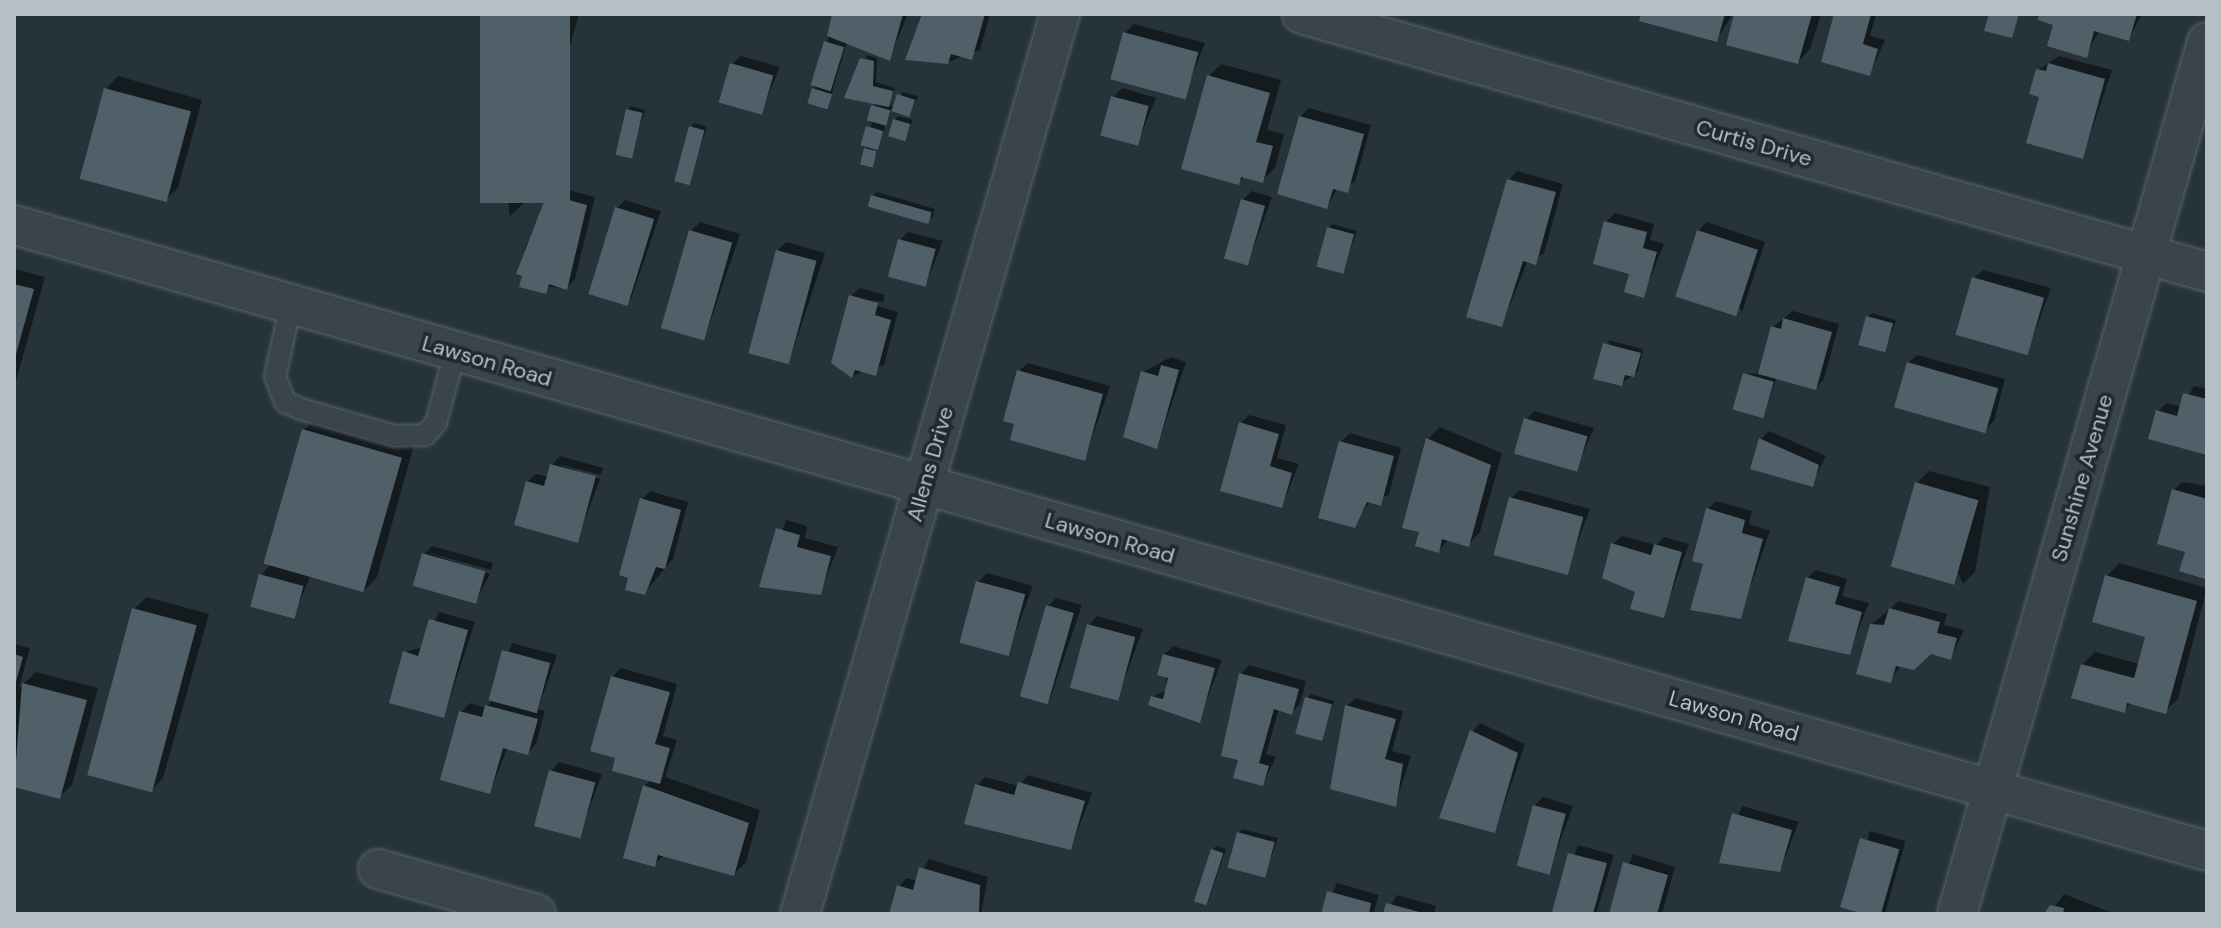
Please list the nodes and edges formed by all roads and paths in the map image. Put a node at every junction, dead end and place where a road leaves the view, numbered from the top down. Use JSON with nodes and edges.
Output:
{"nodes":[{"id":1,"x":1060,"y":14,"type":"edge"},
{"id":2,"x":1302,"y":14,"type":"edge"},
{"id":3,"x":2207,"y":42,"type":"edge"},
{"id":4,"x":14,"y":225,"type":"edge"},
{"id":5,"x":2146,"y":255,"type":"junction"},
{"id":6,"x":2207,"y":272,"type":"edge"},
{"id":7,"x":291,"y":304,"type":"junction"},
{"id":8,"x":455,"y":352,"type":"junction"},
{"id":9,"x":924,"y":485,"type":"junction"},
{"id":10,"x":1993,"y":790,"type":"junction"},
{"id":11,"x":2207,"y":851,"type":"edge"},
{"id":12,"x":378,"y":869,"type":"dead end"},
{"id":13,"x":536,"y":914,"type":"edge"},
{"id":14,"x":800,"y":914,"type":"edge"},
{"id":15,"x":1957,"y":914,"type":"edge"}],
"edges":[{"from":1,"to":9,"type":"street","name":"Allens Drive"},
{"from":2,"to":5,"type":"street","name":"Curtis Drive"},
{"from":3,"to":5,"type":"street","name":"Sunshine Avenue"},
{"from":4,"to":7,"type":"street","name":"Lawson Road"},
{"from":5,"to":6,"type":"street","name":"Curtis Drive"},
{"from":5,"to":10,"type":"street","name":"Sunshine Avenue"},
{"from":7,"to":8,"type":"street","name":"Lawson Road"},
{"from":7,"to":8,"type":"lane"},
{"from":8,"to":9,"type":"street","name":"Lawson Road"},
{"from":9,"to":10,"type":"street","name":"Lawson Road"},
{"from":9,"to":14,"type":"street","name":"Allens Drive"},
{"from":10,"to":11,"type":"street","name":"Lawson Road"},
{"from":10,"to":15,"type":"street","name":"Sunshine Avenue"},
{"from":12,"to":13,"type":"street"}]}
